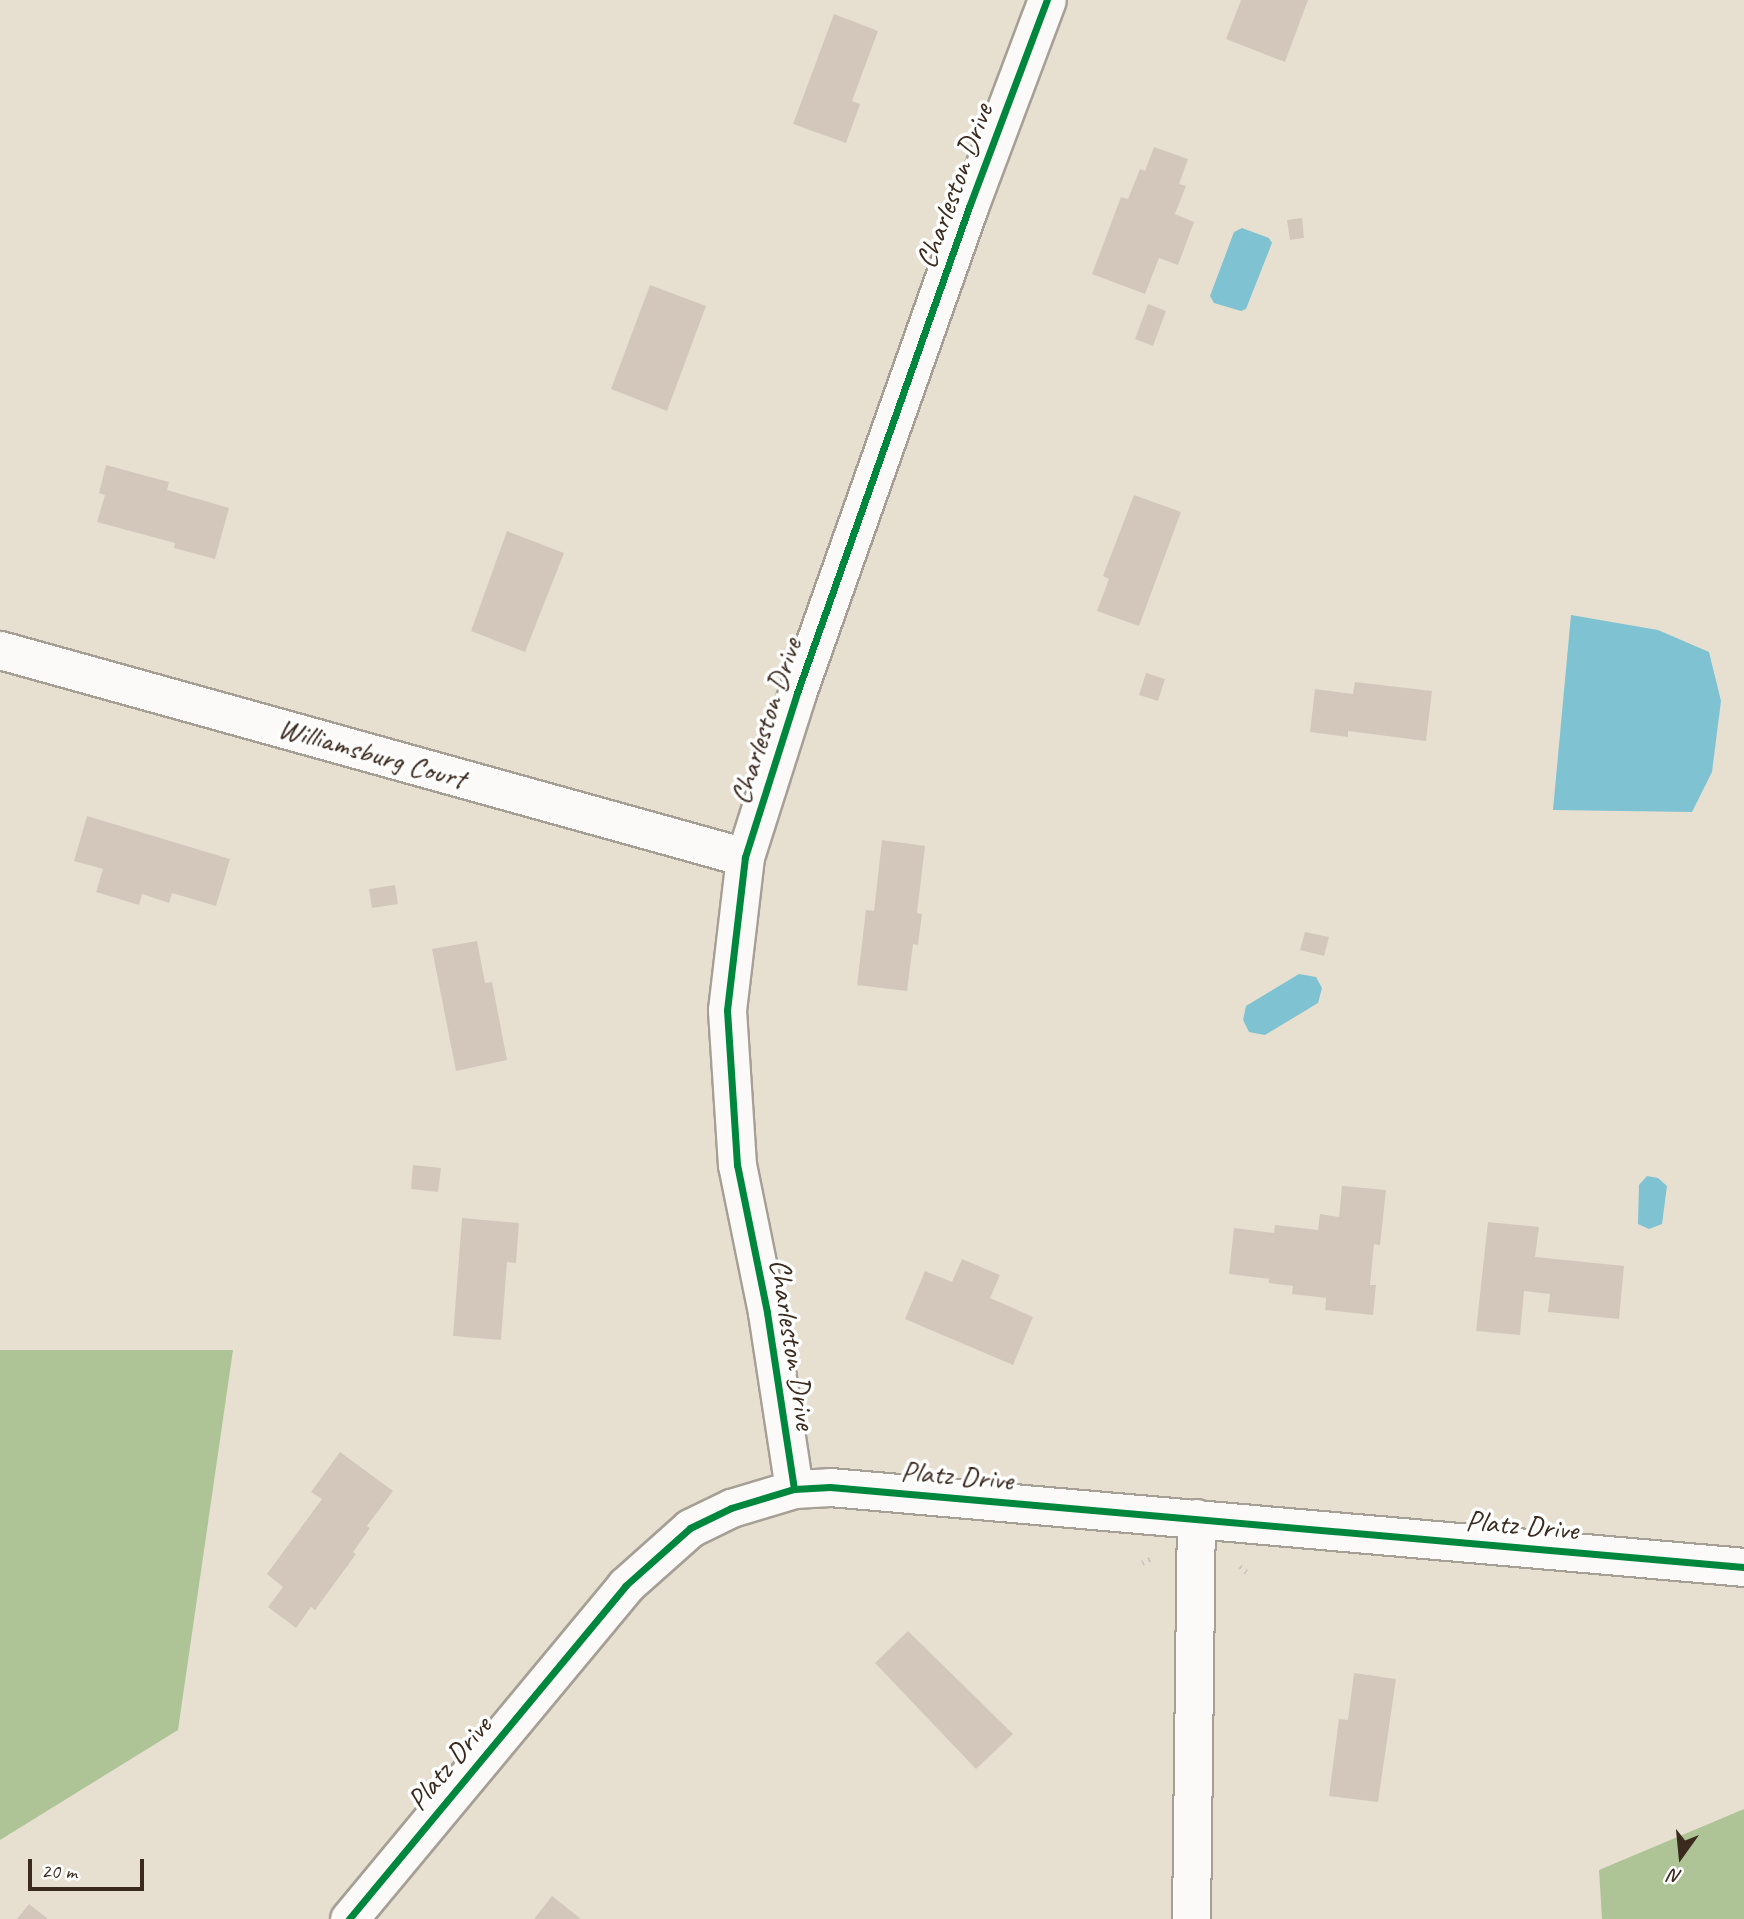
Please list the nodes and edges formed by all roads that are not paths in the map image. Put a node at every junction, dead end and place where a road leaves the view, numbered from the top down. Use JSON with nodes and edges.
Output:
{"nodes":[{"id":1,"x":1047,"y":0,"type":"edge"},
{"id":2,"x":0,"y":650,"type":"edge"},
{"id":3,"x":745,"y":857,"type":"junction"},
{"id":4,"x":794,"y":1489,"type":"junction"},
{"id":5,"x":1196,"y":1518,"type":"junction"},
{"id":6,"x":1744,"y":1567,"type":"edge"},
{"id":7,"x":349,"y":1919,"type":"edge"},
{"id":8,"x":1191,"y":1919,"type":"edge"}],
"edges":[{"from":1,"to":3,"type":"street","name":"Charleston Drive"},
{"from":2,"to":3,"type":"street","name":"Williamsburg Court"},
{"from":3,"to":4,"type":"street","name":"Charleston Drive"},
{"from":4,"to":5,"type":"street","name":"Platz Drive"},
{"from":4,"to":7,"type":"street","name":"Platz Drive"},
{"from":5,"to":6,"type":"street","name":"Platz Drive"},
{"from":5,"to":8,"type":"street"}]}
